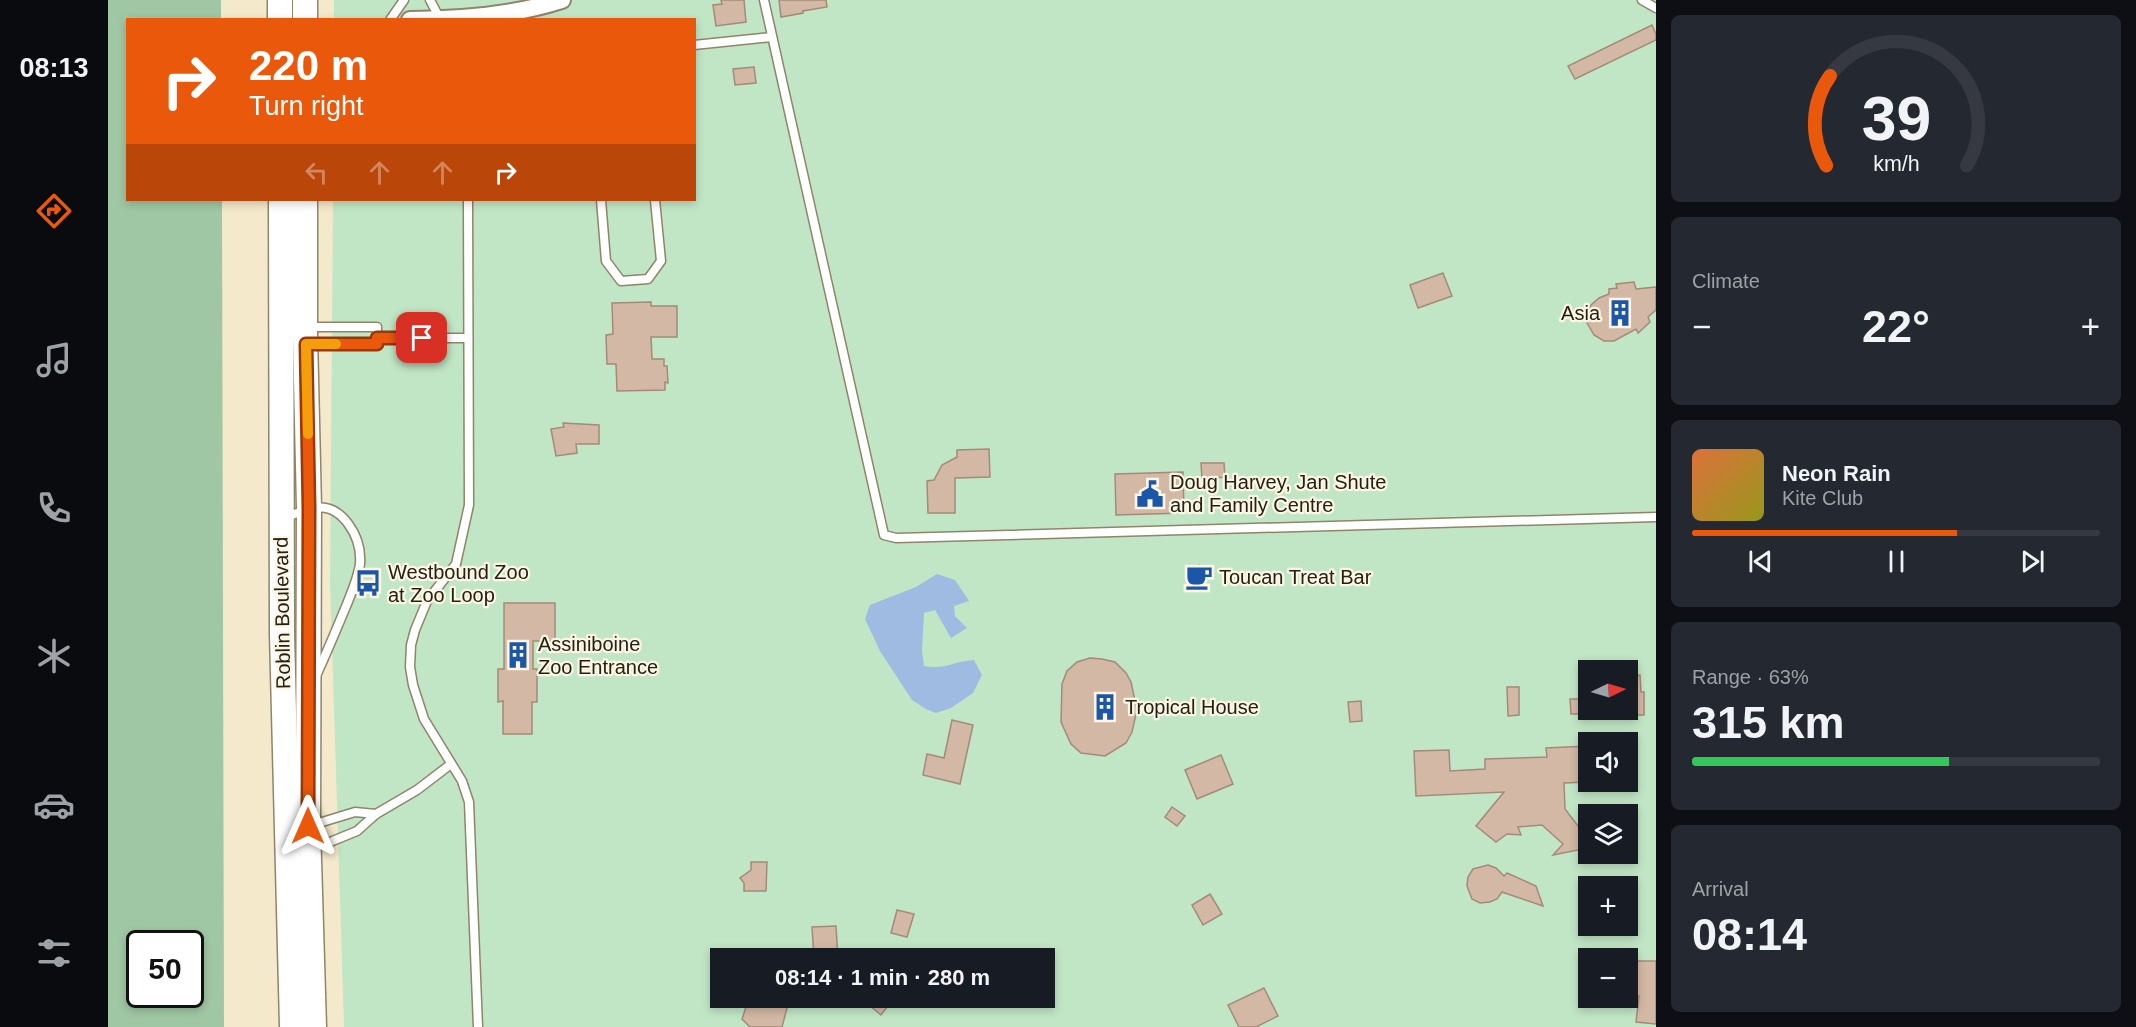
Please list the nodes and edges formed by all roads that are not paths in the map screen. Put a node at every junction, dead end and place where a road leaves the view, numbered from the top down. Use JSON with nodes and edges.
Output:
{"nodes":[{"id":1,"x":280,"y":0,"type":"edge"},
{"id":2,"x":305,"y":0,"type":"edge"},
{"id":3,"x":404,"y":0,"type":"edge"},
{"id":4,"x":430,"y":0,"type":"edge"},
{"id":5,"x":562,"y":0,"type":"edge"},
{"id":6,"x":764,"y":0,"type":"edge"},
{"id":7,"x":1642,"y":0,"type":"edge"},
{"id":8,"x":1656,"y":8,"type":"edge"},
{"id":9,"x":280,"y":18,"type":"edge"},
{"id":10,"x":305,"y":18,"type":"edge"},
{"id":11,"x":391,"y":18,"type":"edge"},
{"id":12,"x":439,"y":18,"type":"edge"},
{"id":13,"x":453,"y":18,"type":"edge"},
{"id":14,"x":772,"y":37,"type":"junction"},
{"id":15,"x":696,"y":45,"type":"edge"},
{"id":16,"x":281,"y":201,"type":"edge"},
{"id":17,"x":305,"y":201,"type":"edge"},
{"id":18,"x":468,"y":201,"type":"edge"},
{"id":19,"x":602,"y":201,"type":"edge"},
{"id":20,"x":655,"y":201,"type":"edge"},
{"id":21,"x":293,"y":336,"type":"junction"},
{"id":22,"x":468,"y":338,"type":"junction"},
{"id":23,"x":377,"y":341,"type":"junction"},
{"id":24,"x":309,"y":508,"type":"junction"},
{"id":25,"x":1656,"y":517,"type":"edge"},
{"id":26,"x":280,"y":519,"type":"junction"},
{"id":27,"x":309,"y":692,"type":"junction"},
{"id":28,"x":451,"y":764,"type":"junction"},
{"id":29,"x":376,"y":814,"type":"junction"},
{"id":30,"x":298,"y":835,"type":"junction"},
{"id":31,"x":292,"y":1027,"type":"edge"},
{"id":32,"x":314,"y":1027,"type":"edge"},
{"id":33,"x":478,"y":1027,"type":"edge"}],
"edges":[{"from":1,"to":9,"type":"main road"},
{"from":2,"to":10,"type":"main road"},
{"from":3,"to":11,"type":"lane"},
{"from":4,"to":12,"type":"lane"},
{"from":5,"to":13,"type":"street"},
{"from":6,"to":14,"type":"lane"},
{"from":7,"to":8,"type":"lane"},
{"from":14,"to":15,"type":"lane"},
{"from":14,"to":25,"type":"lane"},
{"from":16,"to":21,"type":"main road","name":"Roblin Boulevard"},
{"from":17,"to":21,"type":"main road","name":"Roblin Boulevard"},
{"from":18,"to":22,"type":"lane"},
{"from":19,"to":20,"type":"lane"},
{"from":21,"to":23,"type":"lane"},
{"from":21,"to":23,"type":"lane"},
{"from":21,"to":24,"type":"main road","name":"Roblin Boulevard"},
{"from":21,"to":26,"type":"main road","name":"Roblin Boulevard"},
{"from":22,"to":23,"type":"lane"},
{"from":22,"to":28,"type":"lane"},
{"from":24,"to":26,"type":"lane"},
{"from":24,"to":27,"type":"main road","name":"Roblin Boulevard"},
{"from":24,"to":27,"type":"lane"},
{"from":26,"to":30,"type":"main road","name":"Roblin Boulevard"},
{"from":27,"to":30,"type":"main road","name":"Roblin Boulevard"},
{"from":28,"to":29,"type":"lane"},
{"from":28,"to":33,"type":"lane"},
{"from":29,"to":30,"type":"lane"},
{"from":29,"to":30,"type":"lane"},
{"from":30,"to":31,"type":"main road","name":"Roblin Boulevard"},
{"from":30,"to":32,"type":"main road","name":"Roblin Boulevard"}]}
